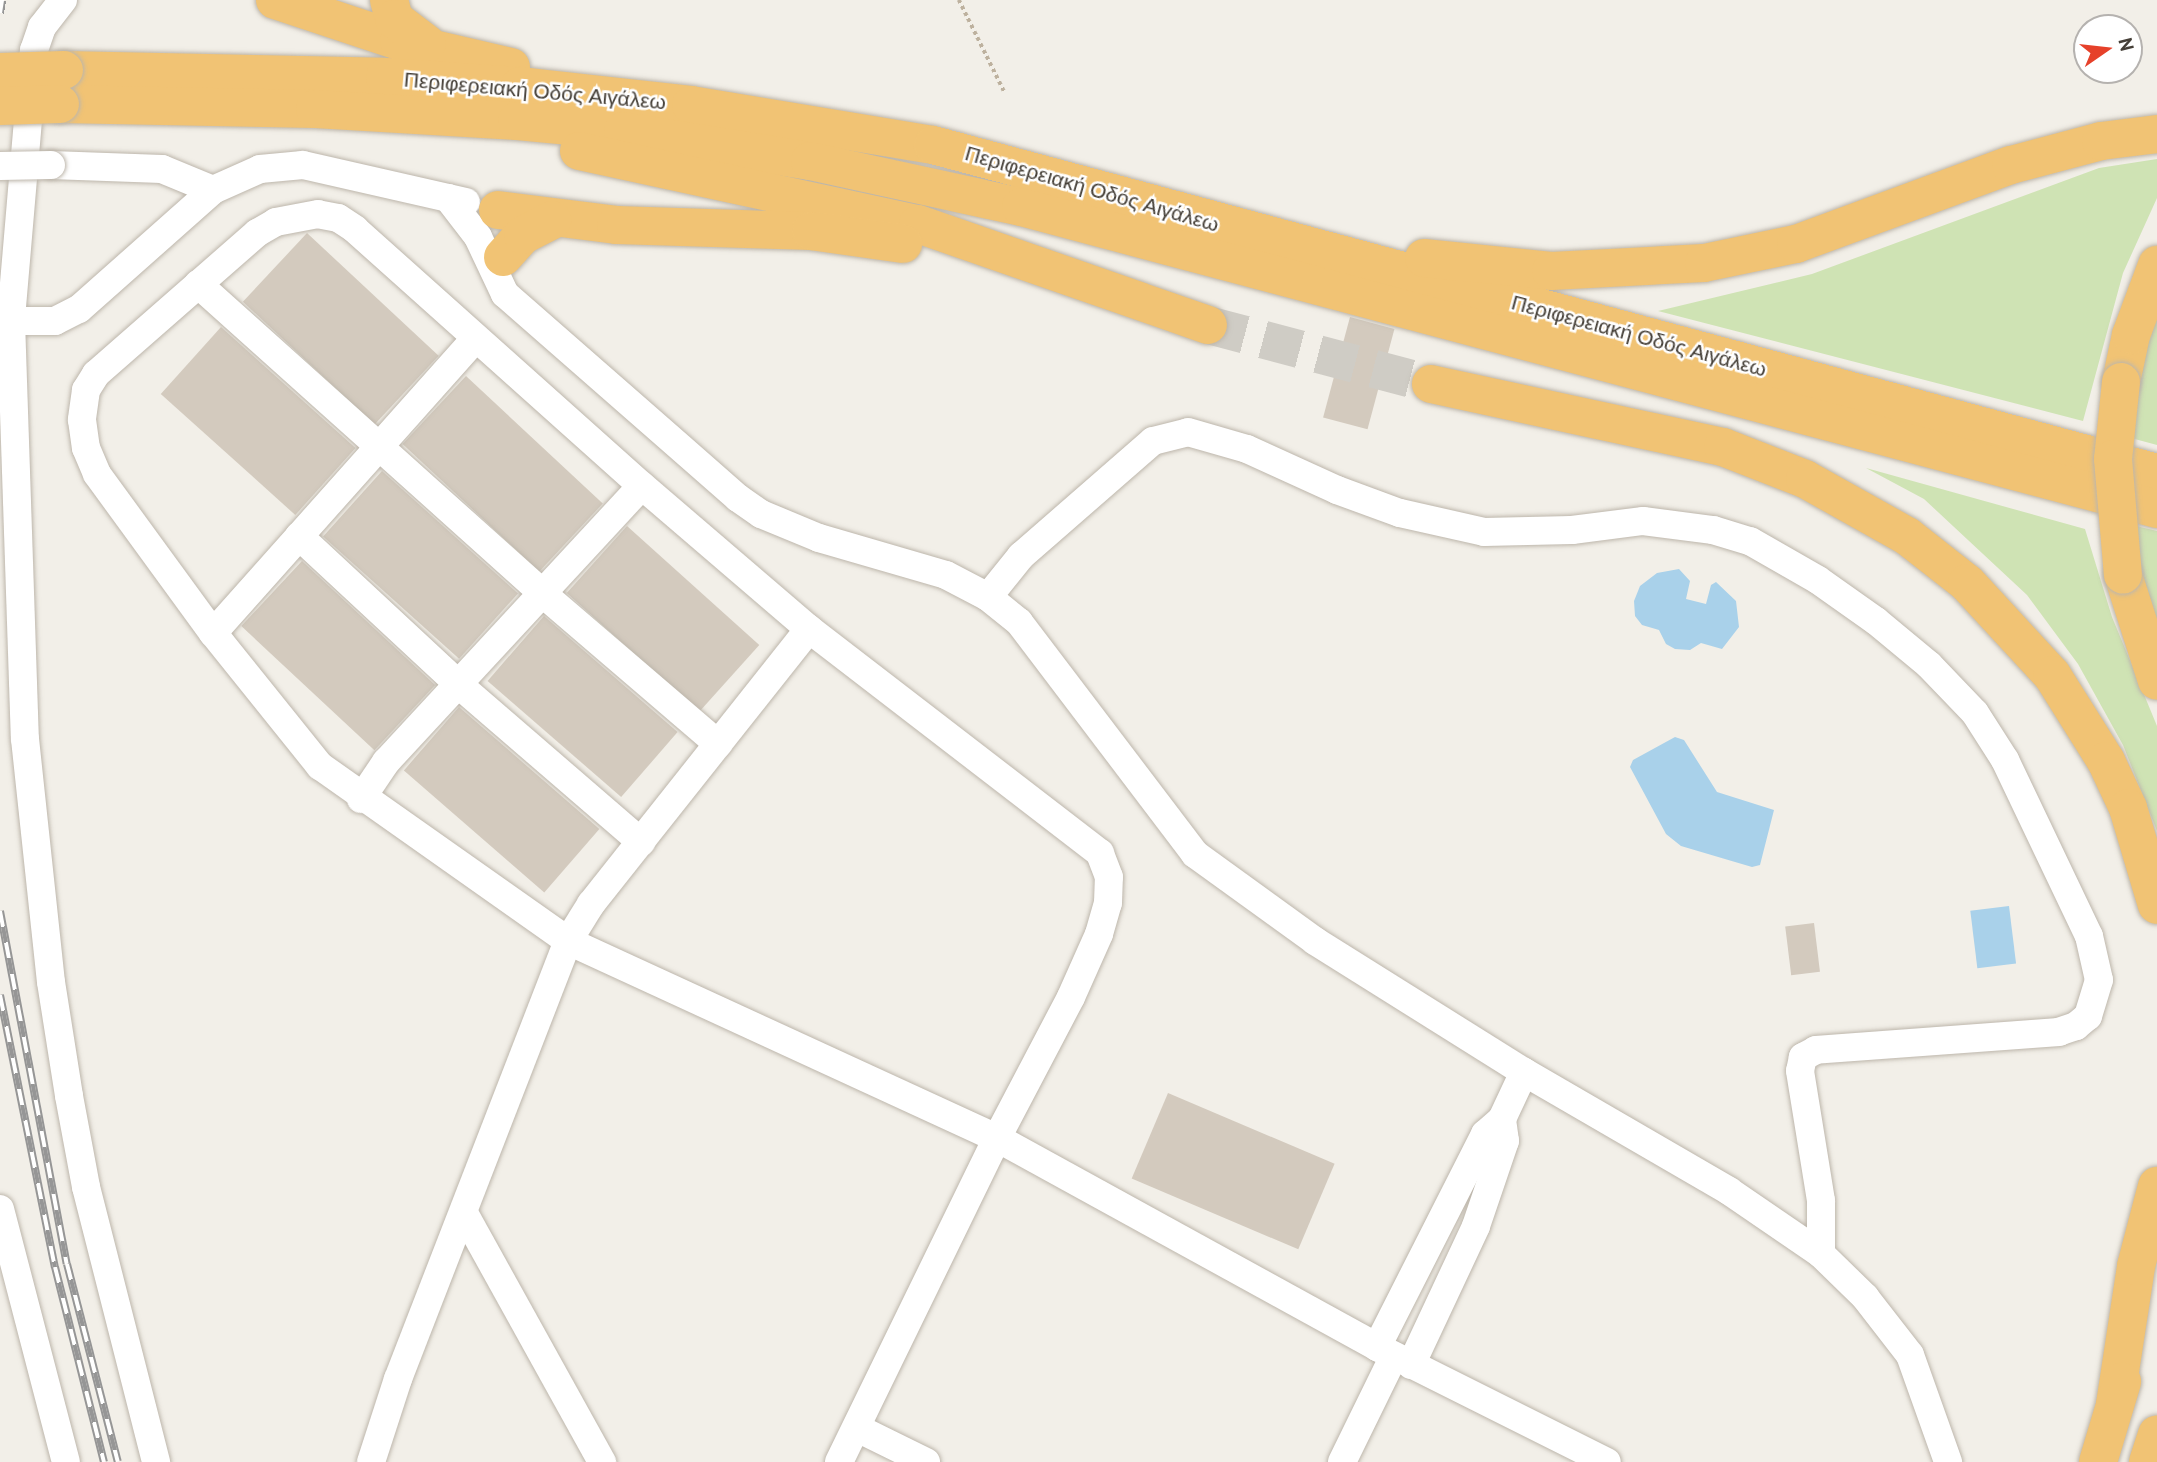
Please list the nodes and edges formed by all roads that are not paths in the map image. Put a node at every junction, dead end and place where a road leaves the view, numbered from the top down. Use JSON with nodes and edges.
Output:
{"nodes":[{"id":1,"x":63,"y":0,"type":"edge"},
{"id":2,"x":275,"y":0,"type":"edge"},
{"id":3,"x":388,"y":0,"type":"edge"},
{"id":4,"x":441,"y":51,"type":"junction"},
{"id":5,"x":0,"y":72,"type":"edge"},
{"id":6,"x":62,"y":87,"type":"junction"},
{"id":7,"x":0,"y":106,"type":"edge"},
{"id":8,"x":315,"y":109,"type":"junction"},
{"id":9,"x":806,"y":126,"type":"junction"},
{"id":10,"x":2157,"y":134,"type":"edge"},
{"id":11,"x":0,"y":166,"type":"edge"},
{"id":12,"x":213,"y":190,"type":"junction"},
{"id":13,"x":448,"y":198,"type":"junction"},
{"id":14,"x":1155,"y":207,"type":"junction"},
{"id":15,"x":498,"y":210,"type":"junction"},
{"id":16,"x":552,"y":220,"type":"junction"},
{"id":17,"x":503,"y":257,"type":"junction"},
{"id":18,"x":2157,"y":265,"type":"edge"},
{"id":19,"x":198,"y":284,"type":"junction"},
{"id":20,"x":505,"y":295,"type":"junction"},
{"id":21,"x":1149,"y":306,"type":"junction"},
{"id":22,"x":11,"y":321,"type":"junction"},
{"id":23,"x":1208,"y":326,"type":"tunnel mouth"},
{"id":24,"x":475,"y":338,"type":"junction"},
{"id":25,"x":1431,"y":384,"type":"tunnel mouth"},
{"id":26,"x":378,"y":448,"type":"junction"},
{"id":27,"x":2157,"y":473,"type":"edge"},
{"id":28,"x":642,"y":486,"type":"junction"},
{"id":29,"x":2157,"y":509,"type":"edge"},
{"id":30,"x":299,"y":536,"type":"junction"},
{"id":31,"x":542,"y":593,"type":"junction"},
{"id":32,"x":988,"y":597,"type":"junction"},
{"id":33,"x":809,"y":629,"type":"junction"},
{"id":34,"x":213,"y":633,"type":"junction"},
{"id":35,"x":2157,"y":681,"type":"edge"},
{"id":36,"x":458,"y":684,"type":"junction"},
{"id":37,"x":718,"y":744,"type":"junction"},
{"id":38,"x":361,"y":799,"type":"junction"},
{"id":39,"x":640,"y":842,"type":"junction"},
{"id":40,"x":2157,"y":905,"type":"edge"},
{"id":41,"x":568,"y":942,"type":"junction"},
{"id":42,"x":1524,"y":1072,"type":"junction"},
{"id":43,"x":1502,"y":1119,"type":"junction"},
{"id":44,"x":997,"y":1138,"type":"junction"},
{"id":45,"x":2157,"y":1186,"type":"edge"},
{"id":46,"x":0,"y":1209,"type":"edge"},
{"id":47,"x":464,"y":1213,"type":"junction"},
{"id":48,"x":1821,"y":1254,"type":"junction"},
{"id":49,"x":2157,"y":1270,"type":"edge"},
{"id":50,"x":1394,"y":1356,"type":"junction"},
{"id":51,"x":2115,"y":1404,"type":"junction"},
{"id":52,"x":857,"y":1428,"type":"junction"},
{"id":53,"x":2157,"y":1434,"type":"edge"},
{"id":54,"x":66,"y":1462,"type":"edge"},
{"id":55,"x":156,"y":1462,"type":"edge"},
{"id":56,"x":371,"y":1462,"type":"edge"},
{"id":57,"x":602,"y":1462,"type":"edge"},
{"id":58,"x":839,"y":1462,"type":"edge"},
{"id":59,"x":926,"y":1462,"type":"edge"},
{"id":60,"x":1342,"y":1462,"type":"edge"},
{"id":61,"x":1606,"y":1462,"type":"edge"},
{"id":62,"x":1948,"y":1462,"type":"edge"},
{"id":63,"x":2098,"y":1462,"type":"edge"},
{"id":64,"x":2148,"y":1462,"type":"edge"}],
"edges":[{"from":1,"to":22,"type":"street"},
{"from":2,"to":4,"type":"highway"},
{"from":3,"to":4,"type":"highway"},
{"from":4,"to":9,"type":"highway"},
{"from":5,"to":6,"type":"highway","name":"Περιφερειακή Οδός Αιγάλεω","bridge":true},
{"from":6,"to":7,"type":"highway","name":"Περιφερειακή Οδός Αιγάλεω","bridge":true},
{"from":6,"to":8,"type":"highway","name":"Περιφερειακή Οδός Αιγάλεω"},
{"from":6,"to":9,"type":"highway","name":"Περιφερειακή Οδός Αιγάλεω"},
{"from":8,"to":21,"type":"highway"},
{"from":8,"to":29,"type":"highway","name":"Περιφερειακή Οδός Αιγάλεω"},
{"from":9,"to":14,"type":"highway","name":"Περιφερειακή Οδός Αιγάλεω"},
{"from":10,"to":14,"type":"highway"},
{"from":11,"to":12,"type":"street","bridge":true},
{"from":12,"to":13,"type":"street"},
{"from":12,"to":22,"type":"street"},
{"from":13,"to":15,"type":"street"},
{"from":13,"to":20,"type":"street"},
{"from":14,"to":27,"type":"highway","name":"Περιφερειακή Οδός Αιγάλεω"},
{"from":15,"to":16,"type":"highway"},
{"from":15,"to":17,"type":"street"},
{"from":16,"to":17,"type":"highway"},
{"from":16,"to":21,"type":"highway"},
{"from":17,"to":20,"type":"street"},
{"from":18,"to":35,"type":"highway","bridge":true},
{"from":19,"to":24,"type":"street"},
{"from":19,"to":26,"type":"street"},
{"from":19,"to":34,"type":"street"},
{"from":20,"to":32,"type":"street"},
{"from":21,"to":23,"type":"highway"},
{"from":22,"to":55,"type":"street"},
{"from":24,"to":26,"type":"street"},
{"from":24,"to":28,"type":"street"},
{"from":25,"to":40,"type":"highway"},
{"from":26,"to":30,"type":"street"},
{"from":26,"to":31,"type":"street"},
{"from":28,"to":31,"type":"street"},
{"from":28,"to":33,"type":"street"},
{"from":30,"to":34,"type":"street"},
{"from":30,"to":36,"type":"street"},
{"from":31,"to":36,"type":"street"},
{"from":31,"to":37,"type":"street"},
{"from":32,"to":42,"type":"street"},
{"from":32,"to":48,"type":"street"},
{"from":33,"to":37,"type":"street"},
{"from":33,"to":44,"type":"street"},
{"from":34,"to":38,"type":"street"},
{"from":36,"to":38,"type":"street"},
{"from":36,"to":39,"type":"street"},
{"from":37,"to":39,"type":"street"},
{"from":38,"to":41,"type":"street"},
{"from":39,"to":41,"type":"street"},
{"from":41,"to":44,"type":"street"},
{"from":41,"to":47,"type":"street"},
{"from":42,"to":43,"type":"street"},
{"from":42,"to":48,"type":"street"},
{"from":43,"to":50,"type":"street"},
{"from":43,"to":50,"type":"street"},
{"from":44,"to":50,"type":"street"},
{"from":44,"to":52,"type":"street"},
{"from":45,"to":51,"type":"highway"},
{"from":46,"to":54,"type":"street"},
{"from":47,"to":56,"type":"street"},
{"from":47,"to":57,"type":"street"},
{"from":48,"to":62,"type":"street"},
{"from":49,"to":51,"type":"highway"},
{"from":50,"to":60,"type":"street"},
{"from":50,"to":61,"type":"street"},
{"from":51,"to":63,"type":"highway"},
{"from":52,"to":58,"type":"street"},
{"from":52,"to":59,"type":"street"},
{"from":53,"to":64,"type":"highway"}]}
